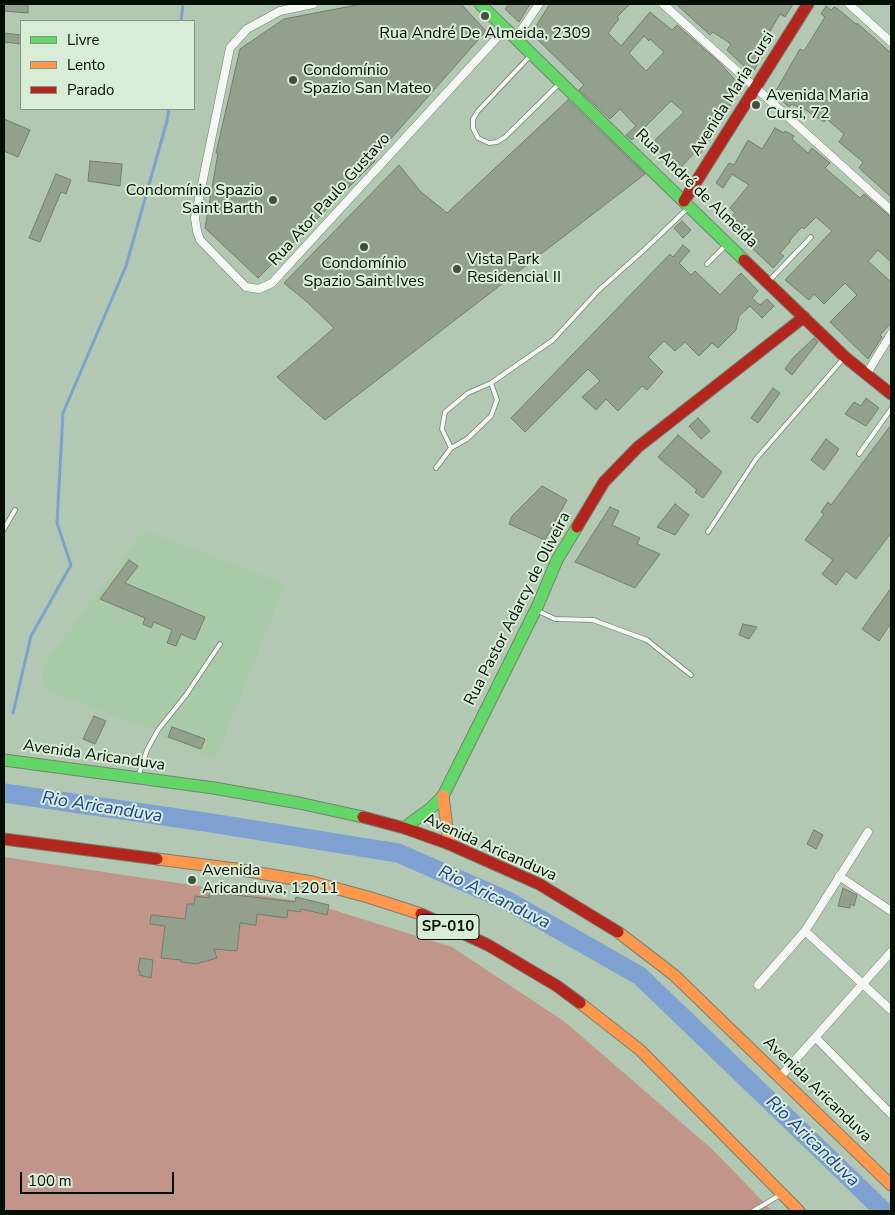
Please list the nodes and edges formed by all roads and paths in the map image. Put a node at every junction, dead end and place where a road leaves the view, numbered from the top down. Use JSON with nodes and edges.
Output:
{"nodes":[{"id":1,"x":312,"y":4,"type":"edge"},
{"id":2,"x":480,"y":4,"type":"edge"},
{"id":3,"x":539,"y":4,"type":"edge"},
{"id":4,"x":663,"y":4,"type":"edge"},
{"id":5,"x":808,"y":4,"type":"edge"},
{"id":6,"x":849,"y":4,"type":"edge"},
{"id":7,"x":506,"y":28,"type":"junction"},
{"id":8,"x":516,"y":38,"type":"junction"},
{"id":9,"x":891,"y":42,"type":"edge"},
{"id":10,"x":533,"y":54,"type":"junction"},
{"id":11,"x":561,"y":82,"type":"junction"},
{"id":12,"x":756,"y":88,"type":"junction"},
{"id":13,"x":687,"y":204,"type":"junction"},
{"id":14,"x":891,"y":210,"type":"edge"},
{"id":15,"x":811,"y":237,"type":"dead end"},
{"id":16,"x":728,"y":243,"type":"junction"},
{"id":17,"x":707,"y":264,"type":"dead end"},
{"id":18,"x":768,"y":282,"type":"junction"},
{"id":19,"x":804,"y":318,"type":"junction"},
{"id":20,"x":891,"y":334,"type":"edge"},
{"id":21,"x":845,"y":357,"type":"junction"},
{"id":22,"x":866,"y":375,"type":"junction"},
{"id":23,"x":491,"y":383,"type":"junction"},
{"id":24,"x":891,"y":394,"type":"edge"},
{"id":25,"x":891,"y":409,"type":"edge"},
{"id":26,"x":451,"y":448,"type":"junction"},
{"id":27,"x":859,"y":454,"type":"dead end"},
{"id":28,"x":436,"y":468,"type":"dead end"},
{"id":29,"x":15,"y":510,"type":"dead end"},
{"id":30,"x":370,"y":516,"type":"dead end"},
{"id":31,"x":4,"y":529,"type":"edge"},
{"id":32,"x":708,"y":532,"type":"dead end"},
{"id":33,"x":535,"y":610,"type":"junction"},
{"id":34,"x":220,"y":644,"type":"dead end"},
{"id":35,"x":690,"y":675,"type":"junction"},
{"id":36,"x":793,"y":716,"type":"junction"},
{"id":37,"x":780,"y":739,"type":"junction"},
{"id":38,"x":4,"y":760,"type":"edge"},
{"id":39,"x":891,"y":769,"type":"edge"},
{"id":40,"x":4,"y":775,"type":"edge"},
{"id":41,"x":763,"y":777,"type":"dead end"},
{"id":42,"x":137,"y":778,"type":"junction"},
{"id":43,"x":891,"y":794,"type":"edge"},
{"id":44,"x":443,"y":796,"type":"junction"},
{"id":45,"x":287,"y":814,"type":"dead end"},
{"id":46,"x":344,"y":826,"type":"dead end"},
{"id":47,"x":404,"y":828,"type":"junction"},
{"id":48,"x":868,"y":832,"type":"joint"},
{"id":49,"x":4,"y":839,"type":"edge"},
{"id":50,"x":449,"y":844,"type":"junction"},
{"id":51,"x":430,"y":852,"type":"dead end"},
{"id":52,"x":839,"y":876,"type":"junction"},
{"id":53,"x":500,"y":881,"type":"dead end"},
{"id":54,"x":891,"y":911,"type":"edge"},
{"id":55,"x":805,"y":931,"type":"junction"},
{"id":56,"x":891,"y":952,"type":"edge"},
{"id":57,"x":638,"y":964,"type":"dead end"},
{"id":58,"x":652,"y":975,"type":"dead end"},
{"id":59,"x":863,"y":982,"type":"junction"},
{"id":60,"x":758,"y":985,"type":"dead end"},
{"id":61,"x":676,"y":996,"type":"dead end"},
{"id":62,"x":891,"y":1010,"type":"edge"},
{"id":63,"x":816,"y":1038,"type":"junction"},
{"id":64,"x":780,"y":1077,"type":"junction"},
{"id":65,"x":891,"y":1114,"type":"edge"},
{"id":66,"x":846,"y":1160,"type":"dead end"},
{"id":67,"x":891,"y":1184,"type":"edge"},
{"id":68,"x":782,"y":1194,"type":"junction"},
{"id":69,"x":804,"y":1198,"type":"dead end"},
{"id":70,"x":891,"y":1204,"type":"edge"},
{"id":71,"x":753,"y":1211,"type":"edge"},
{"id":72,"x":798,"y":1211,"type":"edge"},
{"id":73,"x":818,"y":1211,"type":"edge"}],
"edges":[{"from":1,"to":7,"type":"street","name":"Rua Ator Paulo Gustavo"},
{"from":2,"to":7,"type":"main road","name":"Rua André de Almeida"},
{"from":3,"to":8,"type":"street"},
{"from":4,"to":12,"type":"street"},
{"from":5,"to":12,"type":"main road","name":"Avenida Maria Cursi"},
{"from":6,"to":9,"type":"street"},
{"from":7,"to":8,"type":"main road","name":"Rua André de Almeida"},
{"from":8,"to":10,"type":"main road","name":"Rua André de Almeida"},
{"from":10,"to":11,"type":"main road","name":"Rua André de Almeida"},
{"from":10,"to":11,"type":"lane"},
{"from":11,"to":13,"type":"main road","name":"Rua André de Almeida"},
{"from":12,"to":13,"type":"main road","name":"Avenida Maria Cursi"},
{"from":12,"to":14,"type":"street"},
{"from":13,"to":16,"type":"main road","name":"Rua André de Almeida"},
{"from":13,"to":23,"type":"lane"},
{"from":15,"to":18,"type":"lane"},
{"from":16,"to":17,"type":"lane"},
{"from":16,"to":18,"type":"main road","name":"Rua André de Almeida"},
{"from":18,"to":19,"type":"main road","name":"Rua André de Almeida"},
{"from":19,"to":21,"type":"main road","name":"Rua André de Almeida"},
{"from":19,"to":33,"type":"main road","name":"Rua Pastor Adarcy de Oliveira"},
{"from":20,"to":22,"type":"street"},
{"from":21,"to":22,"type":"main road","name":"Rua André de Almeida"},
{"from":21,"to":32,"type":"lane"},
{"from":22,"to":24,"type":"main road","name":"Rua André de Almeida"},
{"from":23,"to":26,"type":"lane"},
{"from":23,"to":26,"type":"lane"},
{"from":25,"to":27,"type":"lane"},
{"from":26,"to":28,"type":"lane"},
{"from":29,"to":31,"type":"lane"},
{"from":30,"to":33,"type":"path"},
{"from":33,"to":35,"type":"lane"},
{"from":33,"to":44,"type":"main road","name":"Rua Pastor Adarcy de Oliveira"},
{"from":34,"to":42,"type":"lane"},
{"from":35,"to":36,"type":"path"},
{"from":35,"to":37,"type":"path"},
{"from":36,"to":37,"type":"path"},
{"from":36,"to":39,"type":"path"},
{"from":37,"to":41,"type":"path"},
{"from":38,"to":42,"type":"main road","name":"Avenida Aricanduva"},
{"from":40,"to":45,"type":"path"},
{"from":42,"to":47,"type":"main road","name":"Avenida Aricanduva"},
{"from":43,"to":48,"type":"path"},
{"from":44,"to":47,"type":"main road","name":"Rua Pastor Adarcy de Oliveira"},
{"from":44,"to":50,"type":"main road"},
{"from":46,"to":51,"type":"path"},
{"from":47,"to":50,"type":"main road","name":"Avenida Aricanduva"},
{"from":48,"to":52,"type":"street"},
{"from":49,"to":68,"type":"main road","number":"SP-010"},
{"from":50,"to":64,"type":"main road","name":"Avenida Aricanduva"},
{"from":52,"to":54,"type":"street"},
{"from":52,"to":55,"type":"street"},
{"from":53,"to":57,"type":"path"},
{"from":55,"to":59,"type":"street"},
{"from":55,"to":60,"type":"street"},
{"from":56,"to":59,"type":"street"},
{"from":58,"to":61,"type":"path"},
{"from":59,"to":62,"type":"street"},
{"from":59,"to":63,"type":"street"},
{"from":63,"to":64,"type":"street"},
{"from":63,"to":65,"type":"street"},
{"from":64,"to":67,"type":"main road","name":"Avenida Aricanduva"},
{"from":66,"to":70,"type":"path"},
{"from":68,"to":71,"type":"lane"},
{"from":68,"to":72,"type":"main road","number":"SP-010"},
{"from":69,"to":73,"type":"path"}]}
